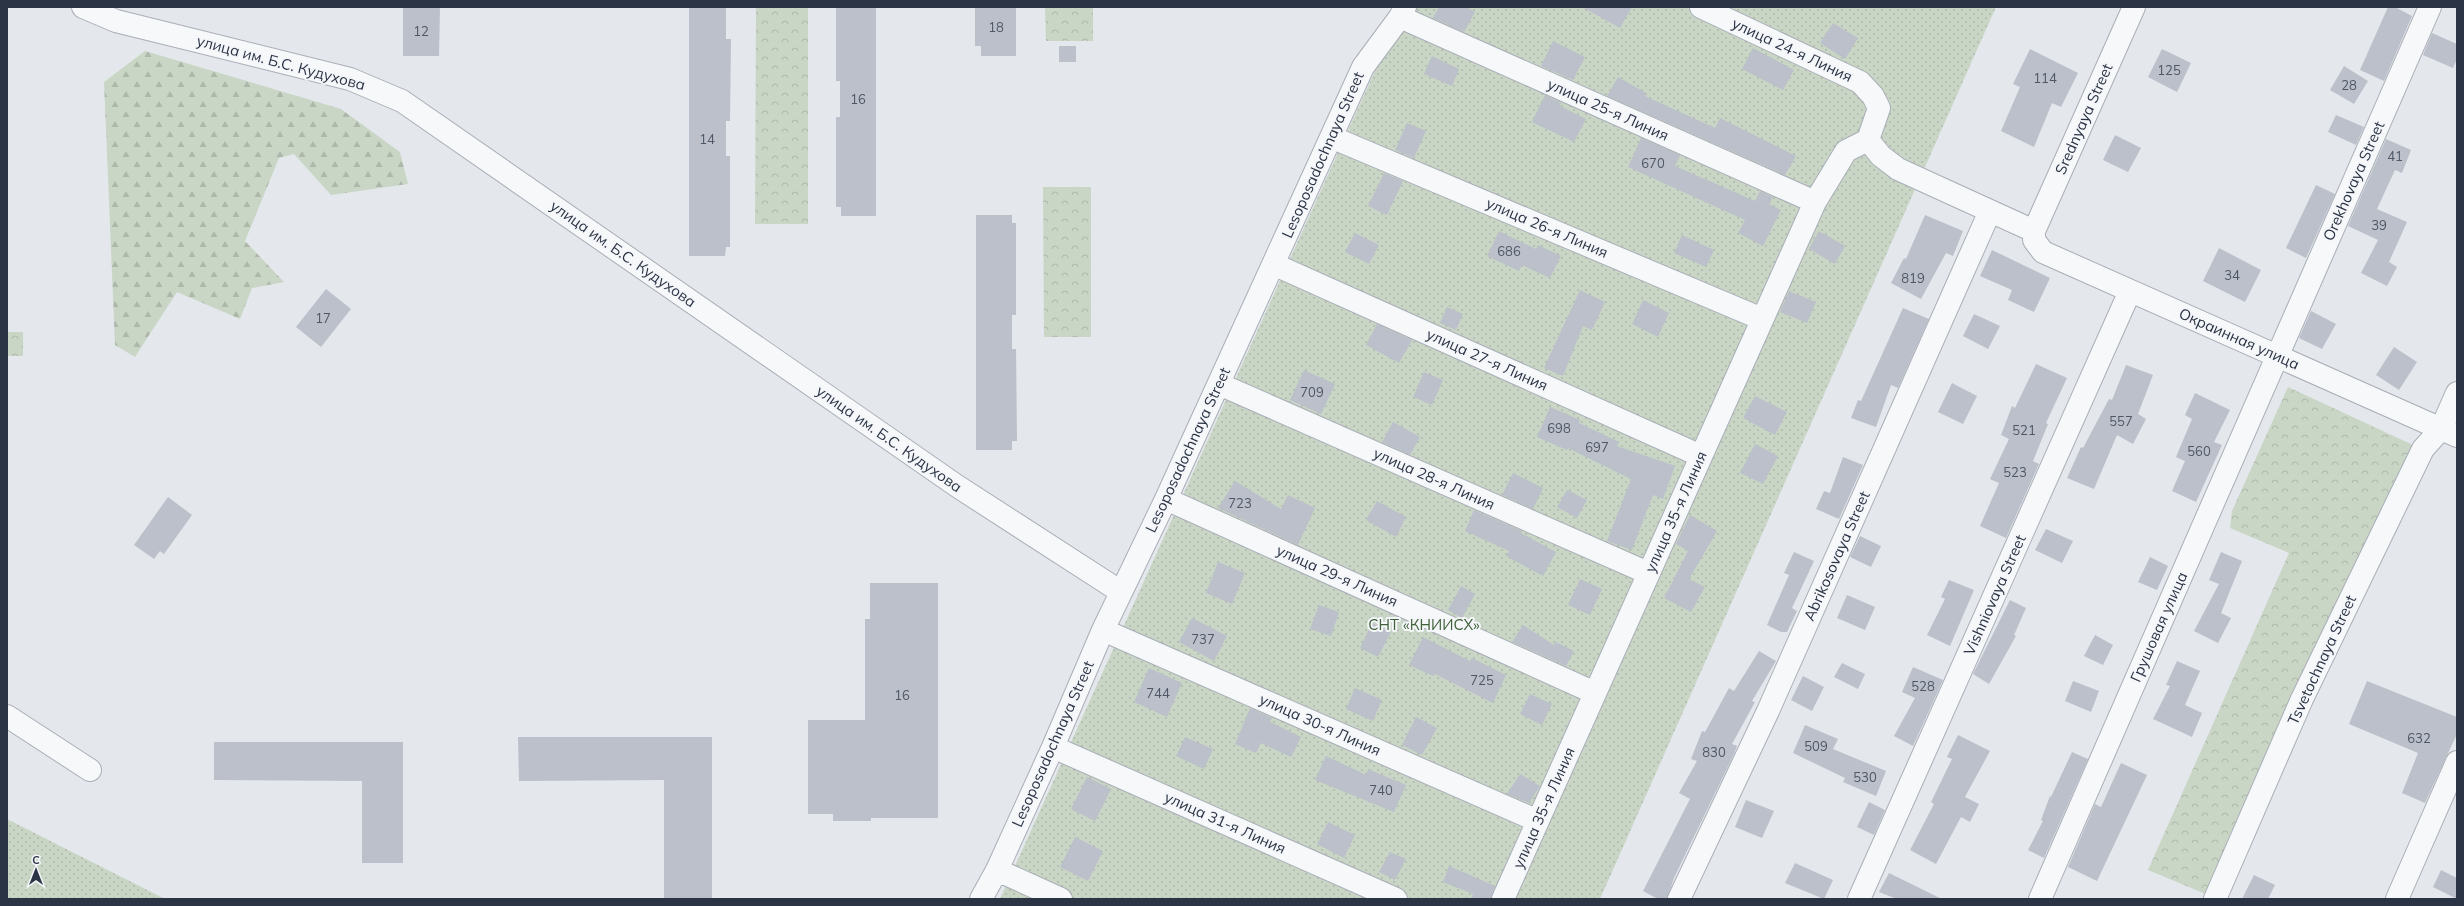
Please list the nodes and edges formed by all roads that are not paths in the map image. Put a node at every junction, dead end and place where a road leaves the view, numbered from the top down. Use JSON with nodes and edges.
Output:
{"nodes":[{"id":1,"x":83,"y":7,"type":"edge"},
{"id":2,"x":1701,"y":7,"type":"edge"},
{"id":3,"x":2134,"y":7,"type":"edge"},
{"id":4,"x":2430,"y":7,"type":"edge"},
{"id":5,"x":1403,"y":12,"type":"edge"},
{"id":6,"x":1331,"y":137,"type":"junction"},
{"id":7,"x":1868,"y":140,"type":"junction"},
{"id":8,"x":1815,"y":202,"type":"junction"},
{"id":9,"x":1990,"y":211,"type":"junction"},
{"id":10,"x":2034,"y":231,"type":"junction"},
{"id":11,"x":1273,"y":264,"type":"junction"},
{"id":12,"x":2130,"y":291,"type":"junction"},
{"id":13,"x":1762,"y":319,"type":"junction"},
{"id":14,"x":2277,"y":355,"type":"junction"},
{"id":15,"x":1219,"y":384,"type":"junction"},
{"id":16,"x":2457,"y":393,"type":"edge"},
{"id":17,"x":2449,"y":433,"type":"edge"},
{"id":18,"x":1701,"y":456,"type":"junction"},
{"id":19,"x":1166,"y":499,"type":"junction"},
{"id":20,"x":1648,"y":573,"type":"junction"},
{"id":21,"x":1121,"y":592,"type":"junction"},
{"id":22,"x":1103,"y":630,"type":"junction"},
{"id":23,"x":1595,"y":693,"type":"junction"},
{"id":24,"x":7,"y":716,"type":"edge"},
{"id":25,"x":1053,"y":747,"type":"junction"},
{"id":26,"x":2457,"y":762,"type":"edge"},
{"id":27,"x":90,"y":770,"type":"dead end"},
{"id":28,"x":1538,"y":821,"type":"junction"},
{"id":29,"x":997,"y":870,"type":"junction"},
{"id":30,"x":981,"y":899,"type":"edge"},
{"id":31,"x":1061,"y":899,"type":"edge"},
{"id":32,"x":1396,"y":899,"type":"edge"},
{"id":33,"x":1503,"y":899,"type":"edge"},
{"id":34,"x":1679,"y":899,"type":"edge"},
{"id":35,"x":1859,"y":899,"type":"edge"},
{"id":36,"x":2040,"y":899,"type":"edge"},
{"id":37,"x":2215,"y":899,"type":"edge"},
{"id":38,"x":2396,"y":899,"type":"edge"}],
"edges":[{"from":1,"to":21,"type":"street","name":"улица им. Б.С. Кудухова"},
{"from":2,"to":7,"type":"street","name":"улица 24-я Линия"},
{"from":3,"to":10,"type":"street","name":"Srednyaya Street"},
{"from":4,"to":14,"type":"street","name":"Orekhovaya Street"},
{"from":5,"to":6,"type":"street","name":"Lesoposadochnaya Street"},
{"from":5,"to":8,"type":"street","name":"улица 25-я Линия"},
{"from":6,"to":11,"type":"street","name":"Lesoposadochnaya Street"},
{"from":6,"to":13,"type":"street","name":"улица 26-я Линия"},
{"from":7,"to":8,"type":"street","name":"улица 35-я Линия"},
{"from":7,"to":9,"type":"street"},
{"from":8,"to":13,"type":"street","name":"улица 35-я Линия"},
{"from":9,"to":10,"type":"street"},
{"from":9,"to":34,"type":"street","name":"Abrikosovaya Street"},
{"from":10,"to":12,"type":"street","name":"Окраинная улица"},
{"from":11,"to":15,"type":"street","name":"Lesoposadochnaya Street"},
{"from":11,"to":18,"type":"street","name":"улица 27-я Линия"},
{"from":12,"to":14,"type":"street","name":"Окраинная улица"},
{"from":12,"to":35,"type":"street","name":"Vishniovaya Street"},
{"from":13,"to":18,"type":"street","name":"улица 35-я Линия"},
{"from":14,"to":17,"type":"street","name":"Окраинная улица"},
{"from":14,"to":36,"type":"street","name":"Грушовая улица"},
{"from":15,"to":19,"type":"street","name":"Lesoposadochnaya Street"},
{"from":15,"to":20,"type":"street","name":"улица 28-я Линия"},
{"from":16,"to":17,"type":"street"},
{"from":17,"to":37,"type":"street","name":"Tsvetochnaya Street"},
{"from":18,"to":20,"type":"street","name":"улица 35-я Линия"},
{"from":19,"to":21,"type":"street","name":"Lesoposadochnaya Street"},
{"from":19,"to":23,"type":"street","name":"улица 29-я Линия"},
{"from":20,"to":23,"type":"street","name":"улица 35-я Линия"},
{"from":21,"to":22,"type":"street","name":"Lesoposadochnaya Street"},
{"from":22,"to":25,"type":"street","name":"Lesoposadochnaya Street"},
{"from":22,"to":28,"type":"street","name":"улица 30-я Линия"},
{"from":23,"to":28,"type":"street","name":"улица 35-я Линия"},
{"from":24,"to":27,"type":"street"},
{"from":25,"to":29,"type":"street","name":"Lesoposadochnaya Street"},
{"from":25,"to":32,"type":"street","name":"улица 31-я Линия"},
{"from":26,"to":38,"type":"street"},
{"from":28,"to":33,"type":"street","name":"улица 35-я Линия"},
{"from":29,"to":30,"type":"street","name":"Lesoposadochnaya Street"},
{"from":29,"to":31,"type":"street"}]}
